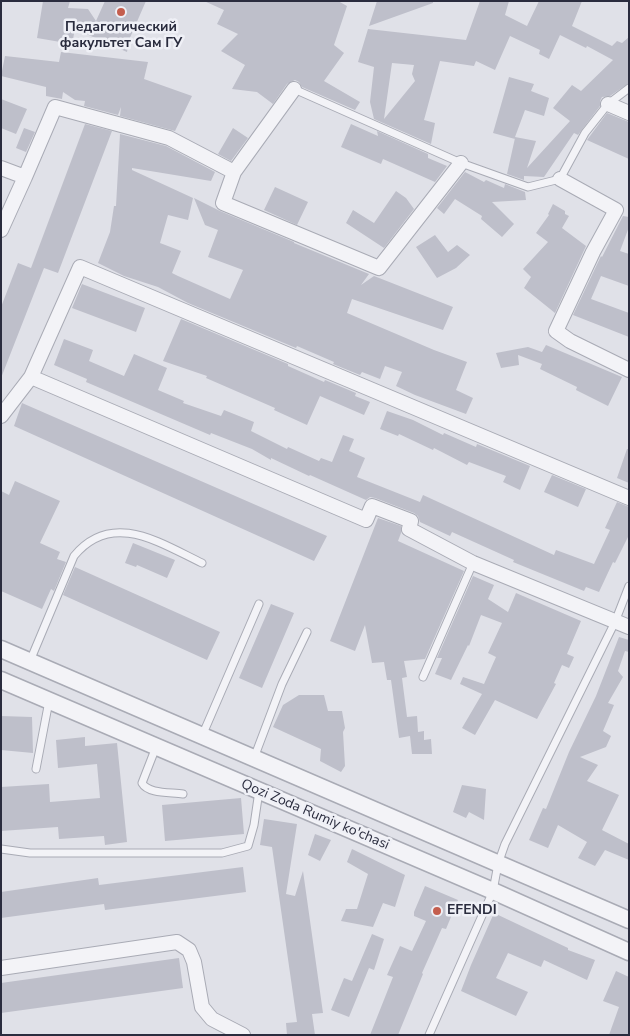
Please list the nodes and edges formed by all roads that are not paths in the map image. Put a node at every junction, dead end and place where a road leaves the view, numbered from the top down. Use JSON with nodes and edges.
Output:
{"nodes":[{"id":1,"x":629,"y":88,"type":"edge"},
{"id":2,"x":294,"y":89,"type":"joint"},
{"id":3,"x":608,"y":104,"type":"junction"},
{"id":4,"x":629,"y":113,"type":"edge"},
{"id":5,"x":460,"y":163,"type":"junction"},
{"id":6,"x":1,"y":168,"type":"edge"},
{"id":7,"x":234,"y":172,"type":"junction"},
{"id":8,"x":25,"y":177,"type":"junction"},
{"id":9,"x":560,"y":180,"type":"junction"},
{"id":10,"x":1,"y":230,"type":"edge"},
{"id":11,"x":629,"y":370,"type":"edge"},
{"id":12,"x":31,"y":377,"type":"junction"},
{"id":13,"x":1,"y":416,"type":"edge"},
{"id":14,"x":629,"y":498,"type":"edge"},
{"id":15,"x":202,"y":563,"type":"dead end"},
{"id":16,"x":473,"y":563,"type":"junction"},
{"id":17,"x":629,"y":586,"type":"edge"},
{"id":18,"x":259,"y":604,"type":"dead end"},
{"id":19,"x":615,"y":622,"type":"junction"},
{"id":20,"x":629,"y":627,"type":"edge"},
{"id":21,"x":307,"y":632,"type":"dead end"},
{"id":22,"x":1,"y":649,"type":"edge"},
{"id":23,"x":30,"y":662,"type":"junction"},
{"id":24,"x":424,"y":677,"type":"dead end"},
{"id":25,"x":1,"y":680,"type":"edge"},
{"id":26,"x":49,"y":701,"type":"junction"},
{"id":27,"x":202,"y":736,"type":"junction"},
{"id":28,"x":156,"y":747,"type":"junction"},
{"id":29,"x":254,"y":759,"type":"junction"},
{"id":30,"x":36,"y":769,"type":"dead end"},
{"id":31,"x":259,"y":791,"type":"junction"},
{"id":32,"x":183,"y":794,"type":"dead end"},
{"id":33,"x":1,"y":849,"type":"edge"},
{"id":34,"x":498,"y":864,"type":"junction"},
{"id":35,"x":493,"y":891,"type":"junction"},
{"id":36,"x":629,"y":920,"type":"edge"},
{"id":37,"x":629,"y":952,"type":"edge"},
{"id":38,"x":1,"y":968,"type":"edge"},
{"id":39,"x":243,"y":1035,"type":"edge"},
{"id":40,"x":429,"y":1035,"type":"edge"}],
"edges":[{"from":1,"to":3,"type":"lane"},
{"from":2,"to":5,"type":"lane"},
{"from":2,"to":7,"type":"street"},
{"from":3,"to":4,"type":"street"},
{"from":3,"to":9,"type":"lane"},
{"from":5,"to":7,"type":"street"},
{"from":5,"to":9,"type":"lane"},
{"from":6,"to":8,"type":"street"},
{"from":7,"to":8,"type":"street"},
{"from":8,"to":10,"type":"street"},
{"from":9,"to":11,"type":"street"},
{"from":12,"to":13,"type":"street"},
{"from":12,"to":14,"type":"street"},
{"from":12,"to":16,"type":"street"},
{"from":15,"to":23,"type":"lane"},
{"from":16,"to":19,"type":"street"},
{"from":16,"to":24,"type":"lane"},
{"from":17,"to":19,"type":"lane"},
{"from":18,"to":27,"type":"lane"},
{"from":19,"to":20,"type":"street"},
{"from":19,"to":34,"type":"lane"},
{"from":21,"to":29,"type":"lane"},
{"from":22,"to":23,"type":"street","name":"Qozi Zoda Rumiy ko'chasi"},
{"from":23,"to":27,"type":"street","name":"Qozi Zoda Rumiy ko'chasi"},
{"from":25,"to":26,"type":"street","name":"Qozi Zoda Rumiy ko'chasi"},
{"from":26,"to":28,"type":"street","name":"Qozi Zoda Rumiy ko'chasi"},
{"from":26,"to":30,"type":"lane"},
{"from":27,"to":29,"type":"street","name":"Qozi Zoda Rumiy ko'chasi"},
{"from":28,"to":31,"type":"street","name":"Qozi Zoda Rumiy ko'chasi"},
{"from":28,"to":32,"type":"lane"},
{"from":29,"to":34,"type":"street","name":"Qozi Zoda Rumiy ko'chasi"},
{"from":31,"to":33,"type":"lane"},
{"from":31,"to":35,"type":"street","name":"Qozi Zoda Rumiy ko'chasi"},
{"from":34,"to":35,"type":"lane"},
{"from":34,"to":36,"type":"street","name":"Qozi Zoda Rumiy ko'chasi"},
{"from":35,"to":37,"type":"street","name":"Qozi Zoda Rumiy ko'chasi"},
{"from":35,"to":40,"type":"lane"},
{"from":38,"to":39,"type":"street"}]}
